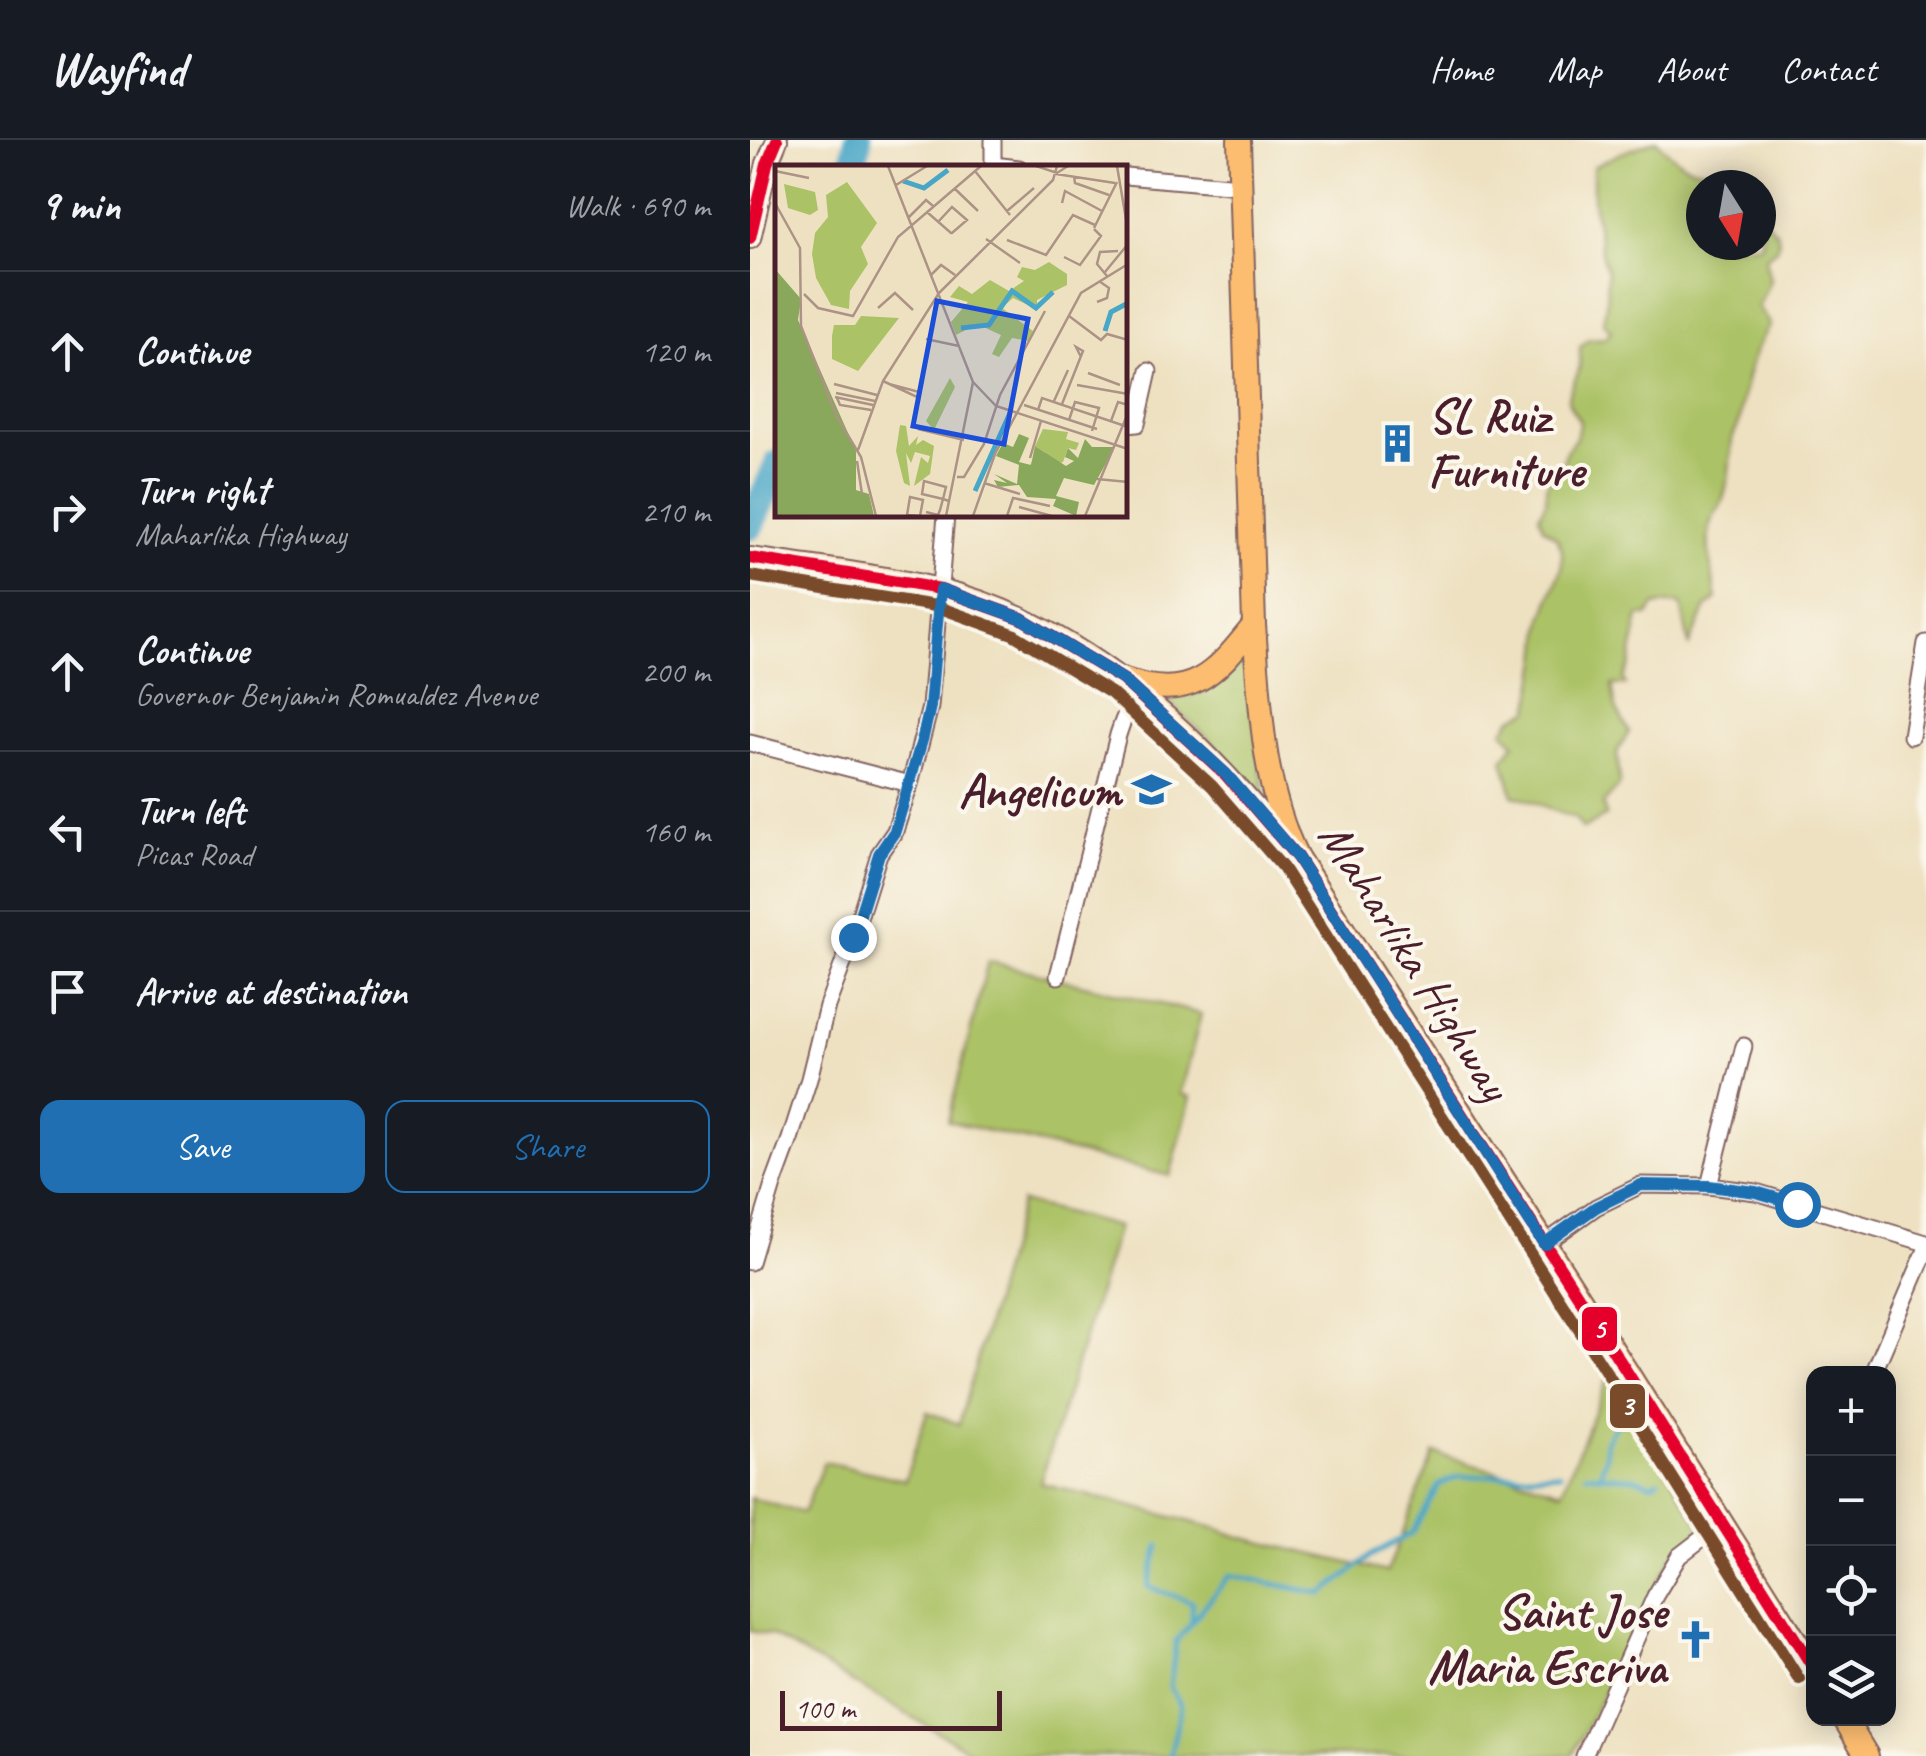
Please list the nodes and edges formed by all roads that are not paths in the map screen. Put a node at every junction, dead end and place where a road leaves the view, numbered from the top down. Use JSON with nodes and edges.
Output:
{"nodes":[{"id":1,"x":777,"y":140,"type":"edge"},
{"id":2,"x":1239,"y":140,"type":"edge"},
{"id":3,"x":1128,"y":176,"type":"edge"},
{"id":4,"x":1240,"y":186,"type":"junction"},
{"id":5,"x":750,"y":238,"type":"edge"},
{"id":6,"x":1148,"y":371,"type":"dead end"},
{"id":7,"x":1128,"y":425,"type":"edge"},
{"id":8,"x":946,"y":518,"type":"edge"},
{"id":9,"x":750,"y":558,"type":"edge"},
{"id":10,"x":940,"y":589,"type":"junction"},
{"id":11,"x":1254,"y":625,"type":"junction"},
{"id":12,"x":1926,"y":643,"type":"edge"},
{"id":13,"x":1924,"y":675,"type":"edge"},
{"id":14,"x":1122,"y":679,"type":"junction"},
{"id":15,"x":1142,"y":696,"type":"junction"},
{"id":16,"x":1911,"y":736,"type":"dead end"},
{"id":17,"x":750,"y":744,"type":"edge"},
{"id":18,"x":910,"y":784,"type":"junction"},
{"id":19,"x":1297,"y":857,"type":"junction"},
{"id":20,"x":1058,"y":976,"type":"dead end"},
{"id":21,"x":1744,"y":1046,"type":"dead end"},
{"id":22,"x":1709,"y":1186,"type":"junction"},
{"id":23,"x":1926,"y":1242,"type":"edge"},
{"id":24,"x":1544,"y":1244,"type":"junction"},
{"id":25,"x":1926,"y":1250,"type":"edge"},
{"id":26,"x":750,"y":1262,"type":"edge"},
{"id":27,"x":1876,"y":1366,"type":"edge"},
{"id":28,"x":1722,"y":1523,"type":"junction"},
{"id":29,"x":1806,"y":1657,"type":"edge"},
{"id":30,"x":1849,"y":1726,"type":"edge"},
{"id":31,"x":1584,"y":1756,"type":"edge"},
{"id":32,"x":1867,"y":1756,"type":"edge"}],
"edges":[{"from":1,"to":5,"type":"main road"},
{"from":2,"to":4,"type":"main road","name":"Maharlika Highway"},
{"from":3,"to":4,"type":"street"},
{"from":4,"to":11,"type":"main road","name":"Maharlika Highway"},
{"from":6,"to":7,"type":"street"},
{"from":8,"to":10,"type":"street"},
{"from":9,"to":10,"type":"main road"},
{"from":10,"to":14,"type":"main road"},
{"from":10,"to":18,"type":"street"},
{"from":11,"to":14,"type":"main road"},
{"from":11,"to":19,"type":"main road","name":"Maharlika Highway"},
{"from":12,"to":13,"type":"street"},
{"from":13,"to":16,"type":"street"},
{"from":14,"to":15,"type":"main road"},
{"from":15,"to":19,"type":"main road"},
{"from":15,"to":20,"type":"street"},
{"from":17,"to":18,"type":"street"},
{"from":18,"to":26,"type":"street"},
{"from":19,"to":24,"type":"main road","name":"Maharlika Highway"},
{"from":21,"to":22,"type":"street"},
{"from":22,"to":23,"type":"street"},
{"from":22,"to":24,"type":"street"},
{"from":24,"to":28,"type":"main road","name":"Maharlika Highway"},
{"from":25,"to":27,"type":"street"},
{"from":28,"to":29,"type":"main road","name":"Maharlika Highway"},
{"from":28,"to":31,"type":"street"},
{"from":30,"to":32,"type":"main road"}]}
